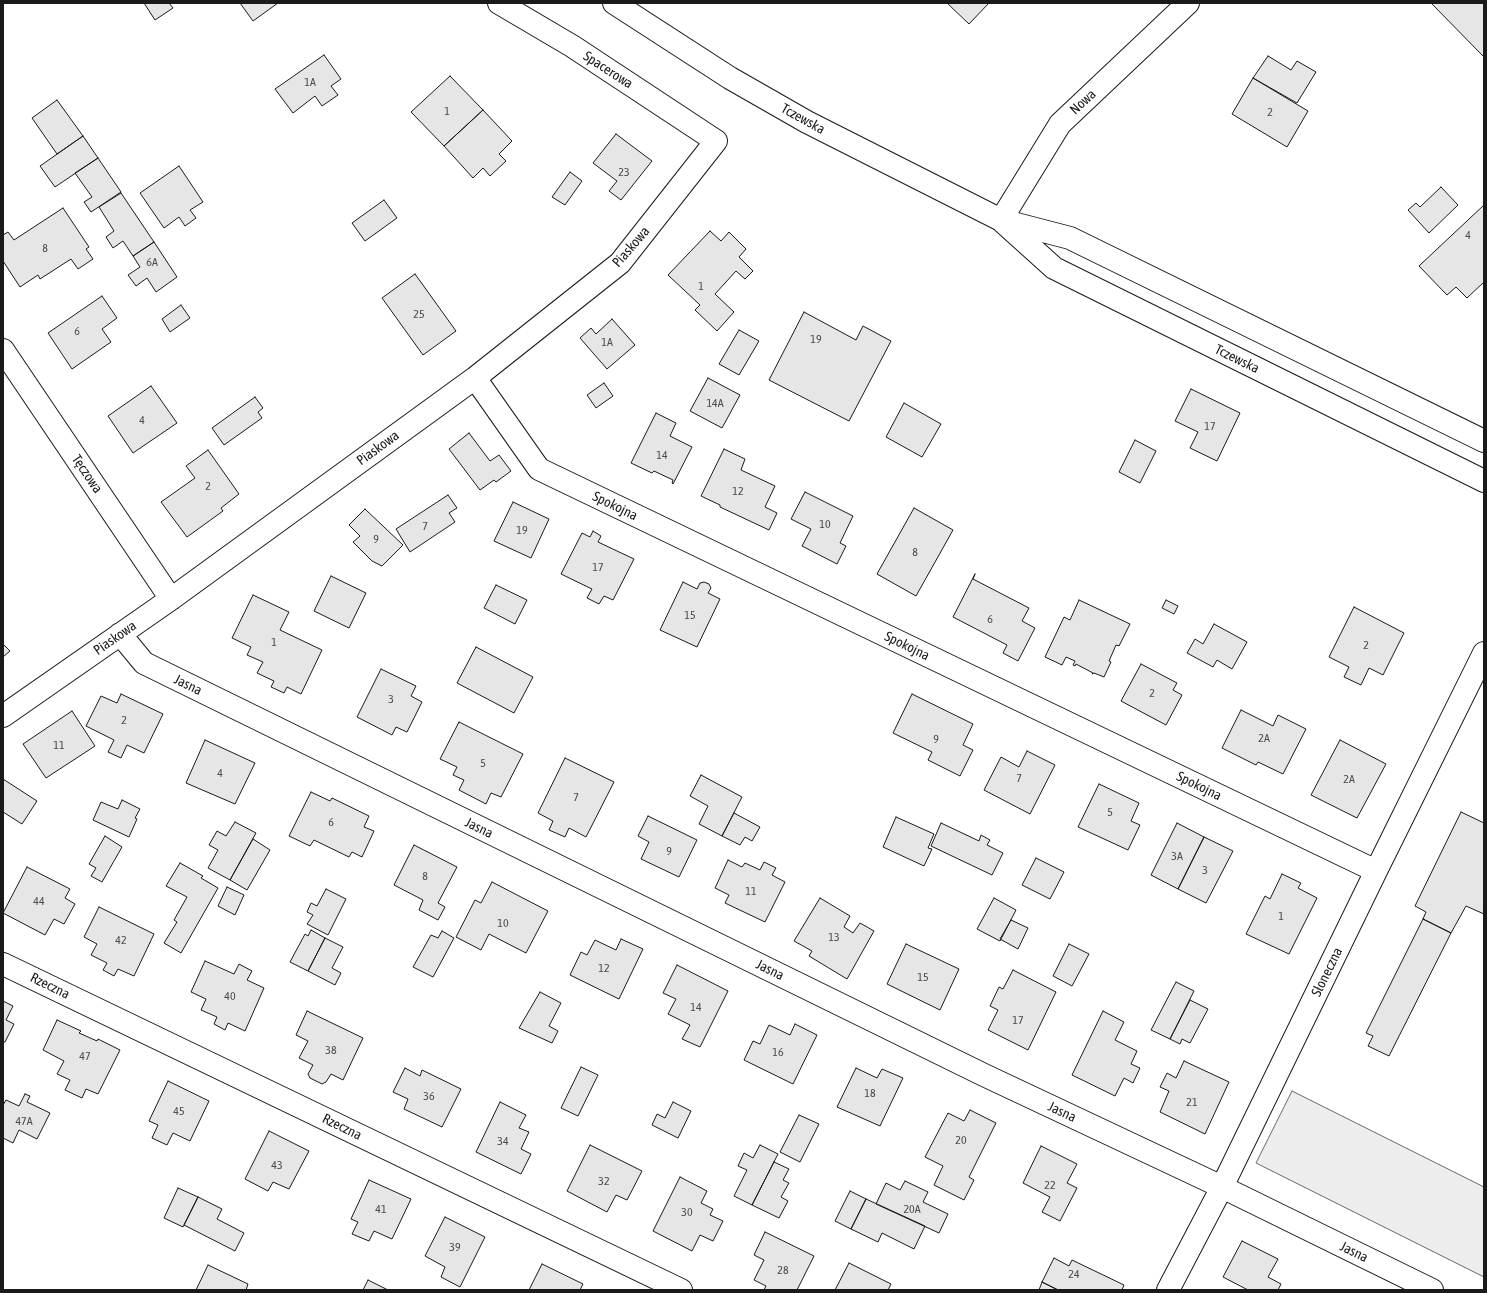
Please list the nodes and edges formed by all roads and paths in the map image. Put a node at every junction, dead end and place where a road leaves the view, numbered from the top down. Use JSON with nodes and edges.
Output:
{"nodes":[{"id":1,"x":499,"y":3,"type":"edge"},
{"id":2,"x":614,"y":3,"type":"edge"},
{"id":3,"x":1188,"y":3,"type":"edge"},
{"id":4,"x":716,"y":141,"type":"joint"},
{"id":5,"x":1001,"y":220,"type":"junction"},
{"id":6,"x":3,"y":350,"type":"edge"},
{"id":7,"x":475,"y":378,"type":"junction"},
{"id":8,"x":1484,"y":441,"type":"edge"},
{"id":9,"x":1484,"y":481,"type":"edge"},
{"id":10,"x":171,"y":598,"type":"junction"},
{"id":11,"x":120,"y":634,"type":"junction"},
{"id":12,"x":1484,"y":653,"type":"edge"},
{"id":13,"x":3,"y":716,"type":"edge"},
{"id":14,"x":1376,"y":871,"type":"junction"},
{"id":15,"x":3,"y":964,"type":"edge"},
{"id":16,"x":1222,"y":1187,"type":"junction"},
{"id":17,"x":681,"y":1290,"type":"edge"},
{"id":18,"x":1168,"y":1290,"type":"edge"},
{"id":19,"x":1432,"y":1290,"type":"edge"}],
"edges":[{"from":1,"to":4,"type":"street","name":"Spacerowa"},
{"from":2,"to":5,"type":"street","name":"Tczewska"},
{"from":3,"to":5,"type":"street","name":"Nowa"},
{"from":4,"to":7,"type":"street","name":"Piaskowa"},
{"from":5,"to":8,"type":"street","name":"Tczewska"},
{"from":5,"to":9,"type":"street","name":"Tczewska"},
{"from":6,"to":10,"type":"street","name":"Tęczowa"},
{"from":7,"to":10,"type":"street","name":"Piaskowa"},
{"from":7,"to":14,"type":"street","name":"Spokojna"},
{"from":10,"to":11,"type":"street","name":"Piaskowa"},
{"from":11,"to":13,"type":"street","name":"Piaskowa"},
{"from":11,"to":16,"type":"street","name":"Jasna"},
{"from":12,"to":14,"type":"street","name":"Słoneczna"},
{"from":14,"to":16,"type":"street","name":"Słoneczna"},
{"from":15,"to":17,"type":"street","name":"Rzeczna"},
{"from":16,"to":18,"type":"street","name":"Słoneczna"},
{"from":16,"to":19,"type":"street","name":"Jasna"}]}
